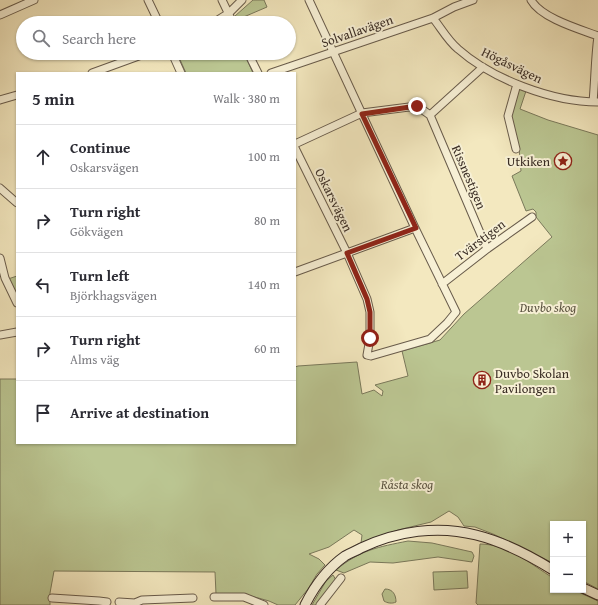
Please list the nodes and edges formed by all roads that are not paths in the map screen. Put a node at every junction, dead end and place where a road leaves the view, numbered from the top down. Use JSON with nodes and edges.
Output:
{"nodes":[{"id":1,"x":34,"y":0,"type":"edge"},
{"id":2,"x":148,"y":0,"type":"edge"},
{"id":3,"x":222,"y":0,"type":"edge"},
{"id":4,"x":242,"y":0,"type":"edge"},
{"id":5,"x":309,"y":0,"type":"edge"},
{"id":6,"x":473,"y":0,"type":"edge"},
{"id":7,"x":531,"y":0,"type":"edge"},
{"id":8,"x":24,"y":2,"type":"edge"},
{"id":9,"x":229,"y":13,"type":"junction"},
{"id":10,"x":0,"y":15,"type":"edge"},
{"id":11,"x":156,"y":16,"type":"edge"},
{"id":12,"x":224,"y":16,"type":"edge"},
{"id":13,"x":230,"y":16,"type":"edge"},
{"id":14,"x":433,"y":18,"type":"junction"},
{"id":15,"x":598,"y":36,"type":"edge"},
{"id":16,"x":333,"y":53,"type":"junction"},
{"id":17,"x":128,"y":60,"type":"edge"},
{"id":18,"x":175,"y":60,"type":"edge"},
{"id":19,"x":252,"y":60,"type":"edge"},
{"id":20,"x":483,"y":67,"type":"junction"},
{"id":21,"x":95,"y":72,"type":"edge"},
{"id":22,"x":181,"y":72,"type":"edge"},
{"id":23,"x":258,"y":72,"type":"edge"},
{"id":24,"x":274,"y":72,"type":"edge"},
{"id":25,"x":517,"y":84,"type":"junction"},
{"id":26,"x":16,"y":95,"type":"edge"},
{"id":27,"x":0,"y":100,"type":"edge"},
{"id":28,"x":596,"y":102,"type":"edge"},
{"id":29,"x":362,"y":114,"type":"junction"},
{"id":30,"x":430,"y":115,"type":"junction"},
{"id":31,"x":296,"y":144,"type":"edge"},
{"id":32,"x":516,"y":149,"type":"dead end"},
{"id":33,"x":296,"y":150,"type":"edge"},
{"id":34,"x":0,"y":188,"type":"edge"},
{"id":35,"x":16,"y":202,"type":"edge"},
{"id":36,"x":532,"y":216,"type":"dead end"},
{"id":37,"x":416,"y":228,"type":"junction"},
{"id":38,"x":487,"y":249,"type":"junction"},
{"id":39,"x":347,"y":253,"type":"junction"},
{"id":40,"x":0,"y":258,"type":"edge"},
{"id":41,"x":296,"y":272,"type":"edge"},
{"id":42,"x":442,"y":284,"type":"junction"},
{"id":43,"x":16,"y":301,"type":"edge"},
{"id":44,"x":16,"y":332,"type":"edge"},
{"id":45,"x":0,"y":335,"type":"edge"},
{"id":46,"x":550,"y":568,"type":"edge"},
{"id":47,"x":341,"y":578,"type":"dead end"},
{"id":48,"x":586,"y":589,"type":"edge"},
{"id":49,"x":598,"y":595,"type":"edge"},
{"id":50,"x":214,"y":597,"type":"dead end"},
{"id":51,"x":52,"y":598,"type":"dead end"},
{"id":52,"x":193,"y":598,"type":"dead end"},
{"id":53,"x":83,"y":602,"type":"edge"},
{"id":54,"x":107,"y":602,"type":"dead end"},
{"id":55,"x":119,"y":602,"type":"dead end"},
{"id":56,"x":167,"y":602,"type":"edge"},
{"id":57,"x":183,"y":602,"type":"edge"},
{"id":58,"x":99,"y":603,"type":"edge"},
{"id":59,"x":264,"y":605,"type":"edge"},
{"id":60,"x":305,"y":605,"type":"edge"},
{"id":61,"x":320,"y":605,"type":"edge"}],
"edges":[{"from":1,"to":8,"type":"street"},
{"from":2,"to":11,"type":"street"},
{"from":3,"to":9,"type":"street"},
{"from":4,"to":9,"type":"street"},
{"from":5,"to":16,"type":"street"},
{"from":6,"to":14,"type":"street","name":"Solvallavägen"},
{"from":7,"to":15,"type":"street"},
{"from":8,"to":10,"type":"street"},
{"from":9,"to":12,"type":"street"},
{"from":9,"to":13,"type":"street"},
{"from":14,"to":16,"type":"street","name":"Solvallavägen"},
{"from":14,"to":20,"type":"street","name":"Högåsvägen"},
{"from":15,"to":28,"type":"street"},
{"from":16,"to":24,"type":"street","name":"Solvallavägen"},
{"from":16,"to":29,"type":"street"},
{"from":17,"to":21,"type":"street"},
{"from":18,"to":22,"type":"street"},
{"from":19,"to":23,"type":"street"},
{"from":20,"to":25,"type":"street","name":"Högåsvägen"},
{"from":20,"to":30,"type":"street"},
{"from":25,"to":28,"type":"street","name":"Högåsvägen"},
{"from":25,"to":32,"type":"street"},
{"from":26,"to":27,"type":"street"},
{"from":29,"to":30,"type":"street"},
{"from":29,"to":31,"type":"street"},
{"from":29,"to":37,"type":"street"},
{"from":30,"to":38,"type":"street","name":"Rissnestigen"},
{"from":33,"to":39,"type":"street","name":"Oskarsvägen"},
{"from":34,"to":35,"type":"street"},
{"from":36,"to":38,"type":"street","name":"Tvärstigen"},
{"from":37,"to":39,"type":"street"},
{"from":37,"to":42,"type":"street"},
{"from":38,"to":42,"type":"street","name":"Tvärstigen"},
{"from":39,"to":41,"type":"street"},
{"from":39,"to":42,"type":"street","name":"Oskarsvägen"},
{"from":40,"to":43,"type":"street"},
{"from":44,"to":45,"type":"street"},
{"from":46,"to":60,"type":"street"},
{"from":47,"to":61,"type":"street"},
{"from":48,"to":49,"type":"street"},
{"from":50,"to":59,"type":"street"},
{"from":51,"to":53,"type":"street"},
{"from":52,"to":57,"type":"street"},
{"from":53,"to":58,"type":"street"},
{"from":54,"to":58,"type":"street"},
{"from":55,"to":56,"type":"street"},
{"from":56,"to":57,"type":"street"}]}
